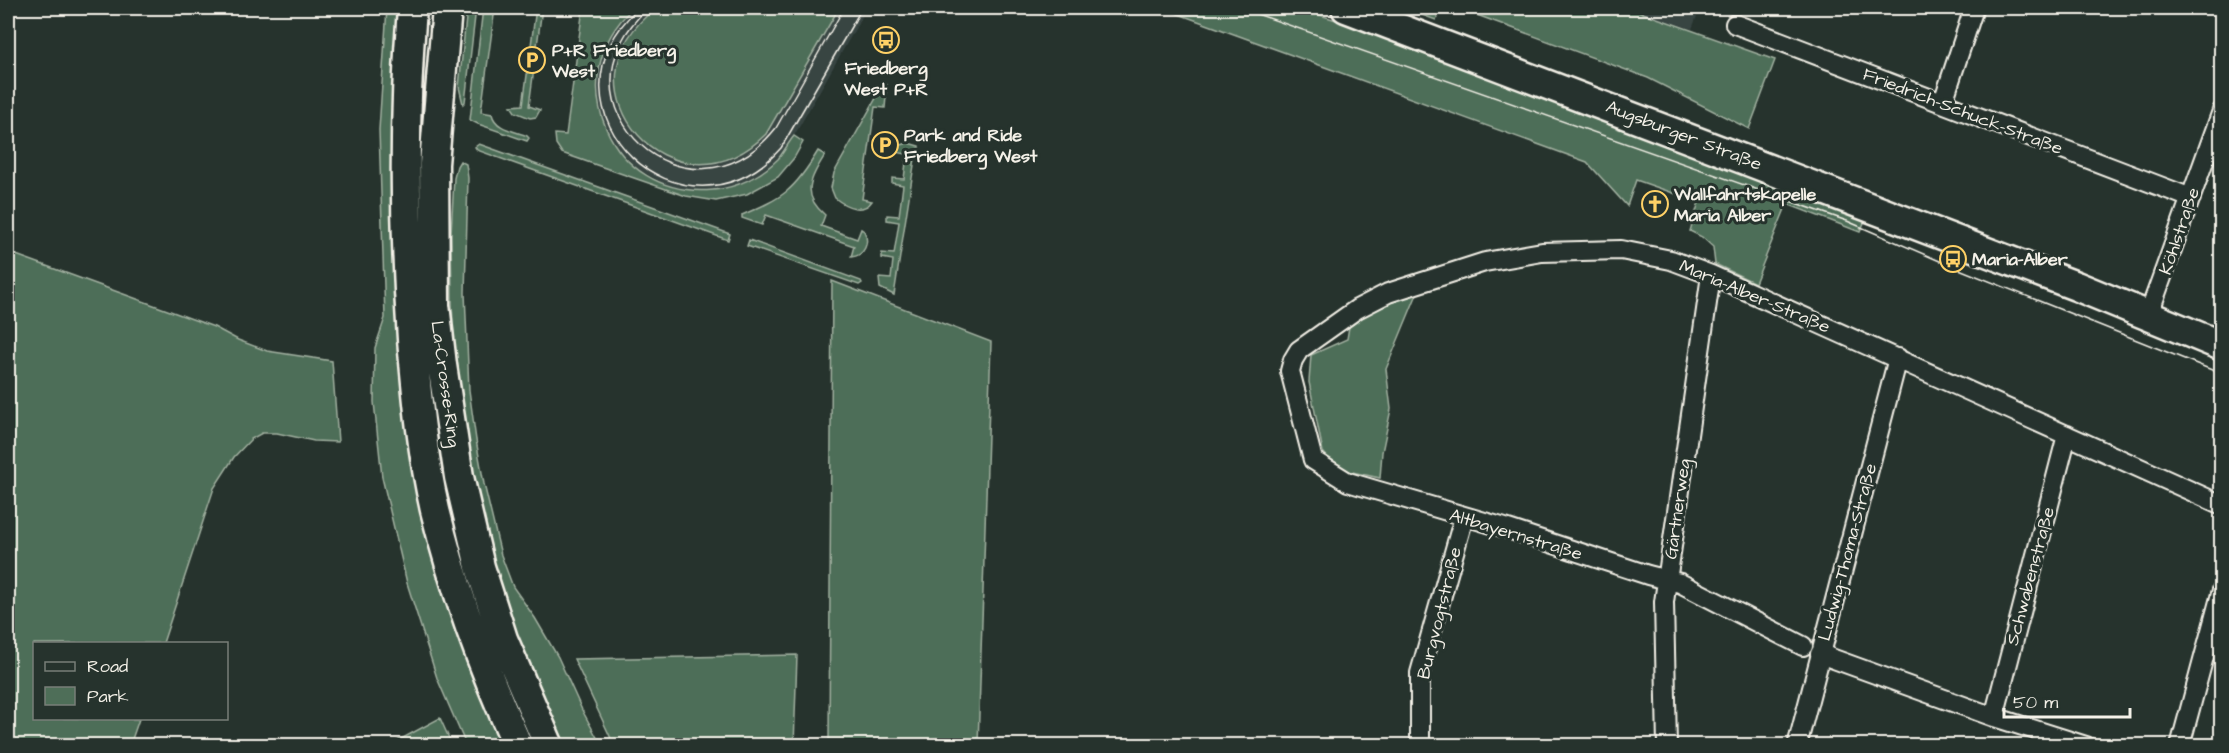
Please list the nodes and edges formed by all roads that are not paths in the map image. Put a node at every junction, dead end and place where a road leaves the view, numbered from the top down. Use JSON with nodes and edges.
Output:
{"nodes":[{"id":1,"x":412,"y":8,"type":"edge"},
{"id":2,"x":447,"y":8,"type":"edge"},
{"id":3,"x":1346,"y":8,"type":"edge"},
{"id":4,"x":1974,"y":8,"type":"edge"},
{"id":5,"x":1735,"y":24,"type":"dead end"},
{"id":6,"x":1943,"y":102,"type":"junction"},
{"id":7,"x":2222,"y":111,"type":"edge"},
{"id":8,"x":2191,"y":198,"type":"junction"},
{"id":9,"x":1711,"y":275,"type":"junction"},
{"id":10,"x":2148,"y":316,"type":"junction"},
{"id":11,"x":2222,"y":346,"type":"edge"},
{"id":12,"x":1898,"y":358,"type":"junction"},
{"id":13,"x":1290,"y":371,"type":"joint"},
{"id":14,"x":2067,"y":435,"type":"junction"},
{"id":15,"x":2222,"y":505,"type":"edge"},
{"id":16,"x":1464,"y":517,"type":"junction"},
{"id":17,"x":1667,"y":579,"type":"junction"},
{"id":18,"x":2222,"y":590,"type":"edge"},
{"id":19,"x":1803,"y":646,"type":"dead end"},
{"id":20,"x":1820,"y":654,"type":"junction"},
{"id":21,"x":1994,"y":717,"type":"junction"},
{"id":22,"x":518,"y":746,"type":"edge"},
{"id":23,"x":549,"y":746,"type":"edge"},
{"id":24,"x":1420,"y":746,"type":"edge"},
{"id":25,"x":1667,"y":746,"type":"edge"},
{"id":26,"x":1797,"y":746,"type":"edge"},
{"id":27,"x":2086,"y":746,"type":"edge"},
{"id":28,"x":2180,"y":746,"type":"edge"}],
"edges":[{"from":1,"to":22,"type":"main road","name":"La-Crosse-Ring"},
{"from":2,"to":23,"type":"main road","name":"La-Crosse-Ring"},
{"from":3,"to":10,"type":"main road","name":"Augsburger Straße"},
{"from":4,"to":6,"type":"street"},
{"from":5,"to":6,"type":"street","name":"Friedrich-Schuck-Straße"},
{"from":6,"to":8,"type":"street","name":"Friedrich-Schuck-Straße"},
{"from":7,"to":8,"type":"street","name":"Köhlstraße"},
{"from":8,"to":10,"type":"street","name":"Köhlstraße"},
{"from":9,"to":12,"type":"street","name":"Maria-Alber-Straße"},
{"from":9,"to":13,"type":"street","name":"Maria-Alber-Straße"},
{"from":9,"to":17,"type":"street","name":"Gärtnerweg"},
{"from":10,"to":11,"type":"main road","name":"Augsburger Straße"},
{"from":12,"to":14,"type":"street","name":"Maria-Alber-Straße"},
{"from":12,"to":20,"type":"street","name":"Ludwig-Thoma-Straße"},
{"from":13,"to":16,"type":"street","name":"Altbayernstraße"},
{"from":14,"to":15,"type":"street","name":"Maria-Alber-Straße"},
{"from":14,"to":21,"type":"street","name":"Schwabenstraße"},
{"from":16,"to":17,"type":"street","name":"Altbayernstraße"},
{"from":16,"to":24,"type":"street","name":"Burgvogtstraße"},
{"from":17,"to":19,"type":"street","name":"Altbayernstraße"},
{"from":17,"to":25,"type":"street","name":"Gärtnerweg"},
{"from":18,"to":28,"type":"street"},
{"from":20,"to":21,"type":"street"},
{"from":20,"to":26,"type":"street","name":"Ludwig-Thoma-Straße"},
{"from":21,"to":27,"type":"street"}]}
